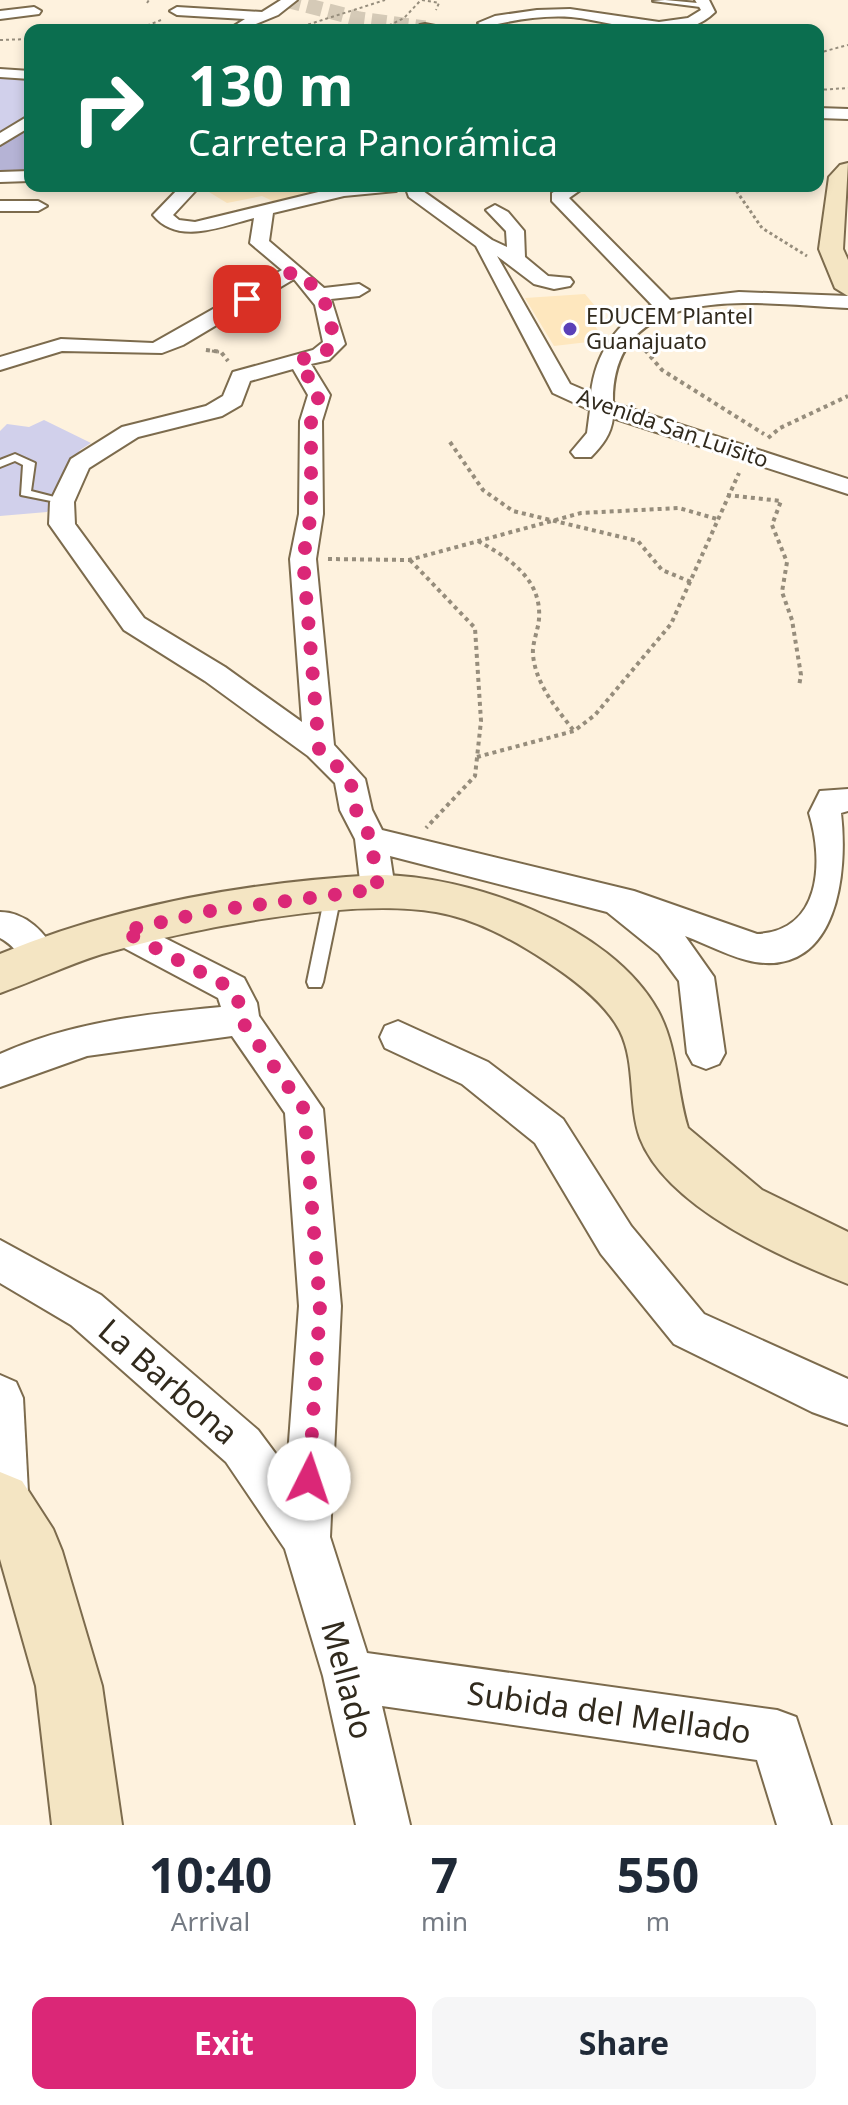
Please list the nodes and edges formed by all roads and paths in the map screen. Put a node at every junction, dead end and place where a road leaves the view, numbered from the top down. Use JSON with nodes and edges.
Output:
{"nodes":[{"id":1,"x":290,"y":0,"type":"edge"},
{"id":2,"x":385,"y":0,"type":"edge"},
{"id":3,"x":421,"y":0,"type":"edge"},
{"id":4,"x":589,"y":0,"type":"edge"},
{"id":5,"x":656,"y":1,"type":"edge"},
{"id":6,"x":705,"y":3,"type":"edge"},
{"id":7,"x":34,"y":11,"type":"dead end"},
{"id":8,"x":177,"y":11,"type":"dead end"},
{"id":9,"x":643,"y":11,"type":"dead end"},
{"id":10,"x":0,"y":15,"type":"edge"},
{"id":11,"x":263,"y":16,"type":"junction"},
{"id":12,"x":592,"y":17,"type":"junction"},
{"id":13,"x":616,"y":22,"type":"junction"},
{"id":14,"x":244,"y":24,"type":"edge"},
{"id":15,"x":310,"y":24,"type":"edge"},
{"id":16,"x":391,"y":24,"type":"edge"},
{"id":17,"x":499,"y":24,"type":"edge"},
{"id":18,"x":574,"y":24,"type":"edge"},
{"id":19,"x":24,"y":39,"type":"edge"},
{"id":20,"x":0,"y":40,"type":"edge"},
{"id":21,"x":848,"y":45,"type":"edge"},
{"id":22,"x":824,"y":51,"type":"edge"},
{"id":23,"x":0,"y":73,"type":"edge"},
{"id":24,"x":24,"y":75,"type":"edge"},
{"id":25,"x":848,"y":88,"type":"edge"},
{"id":26,"x":824,"y":90,"type":"edge"},
{"id":27,"x":824,"y":113,"type":"edge"},
{"id":28,"x":848,"y":114,"type":"edge"},
{"id":29,"x":24,"y":124,"type":"edge"},
{"id":30,"x":0,"y":140,"type":"edge"},
{"id":31,"x":848,"y":170,"type":"edge"},
{"id":32,"x":24,"y":176,"type":"edge"},
{"id":33,"x":0,"y":177,"type":"edge"},
{"id":34,"x":185,"y":192,"type":"edge"},
{"id":35,"x":340,"y":192,"type":"edge"},
{"id":36,"x":415,"y":192,"type":"edge"},
{"id":37,"x":567,"y":192,"type":"edge"},
{"id":38,"x":736,"y":192,"type":"edge"},
{"id":39,"x":0,"y":206,"type":"edge"},
{"id":40,"x":38,"y":206,"type":"dead end"},
{"id":41,"x":265,"y":209,"type":"junction"},
{"id":42,"x":495,"y":210,"type":"dead end"},
{"id":43,"x":485,"y":244,"type":"junction"},
{"id":44,"x":515,"y":258,"type":"junction"},
{"id":45,"x":294,"y":271,"type":"junction"},
{"id":46,"x":844,"y":281,"type":"edge"},
{"id":47,"x":563,"y":282,"type":"dead end"},
{"id":48,"x":359,"y":290,"type":"dead end"},
{"id":49,"x":321,"y":294,"type":"junction"},
{"id":50,"x":848,"y":302,"type":"edge"},
{"id":51,"x":665,"y":307,"type":"junction"},
{"id":52,"x":625,"y":335,"type":"junction"},
{"id":53,"x":0,"y":342,"type":"edge"},
{"id":54,"x":61,"y":345,"type":"junction"},
{"id":55,"x":155,"y":349,"type":"junction"},
{"id":56,"x":298,"y":360,"type":"junction"},
{"id":57,"x":0,"y":364,"type":"edge"},
{"id":58,"x":241,"y":377,"type":"junction"},
{"id":59,"x":848,"y":396,"type":"edge"},
{"id":60,"x":602,"y":407,"type":"junction"},
{"id":61,"x":769,"y":437,"type":"junction"},
{"id":62,"x":450,"y":442,"type":"dead end"},
{"id":63,"x":583,"y":452,"type":"dead end"},
{"id":64,"x":749,"y":455,"type":"junction"},
{"id":65,"x":0,"y":464,"type":"edge"},
{"id":66,"x":848,"y":487,"type":"edge"},
{"id":67,"x":727,"y":495,"type":"junction"},
{"id":68,"x":62,"y":502,"type":"junction"},
{"id":69,"x":717,"y":519,"type":"junction"},
{"id":70,"x":552,"y":520,"type":"junction"},
{"id":71,"x":477,"y":540,"type":"junction"},
{"id":72,"x":303,"y":559,"type":"junction"},
{"id":73,"x":409,"y":560,"type":"junction"},
{"id":74,"x":691,"y":582,"type":"junction"},
{"id":75,"x":799,"y":686,"type":"dead end"},
{"id":76,"x":574,"y":731,"type":"junction"},
{"id":77,"x":319,"y":749,"type":"junction"},
{"id":78,"x":477,"y":757,"type":"junction"},
{"id":79,"x":848,"y":800,"type":"edge"},
{"id":80,"x":371,"y":839,"type":"junction"},
{"id":81,"x":406,"y":849,"type":"junction"},
{"id":82,"x":356,"y":892,"type":"junction"},
{"id":83,"x":618,"y":902,"type":"junction"},
{"id":84,"x":0,"y":925,"type":"edge"},
{"id":85,"x":123,"y":931,"type":"junction"},
{"id":86,"x":20,"y":965,"type":"edge"},
{"id":87,"x":315,"y":982,"type":"dead end"},
{"id":88,"x":241,"y":1020,"type":"junction"},
{"id":89,"x":398,"y":1037,"type":"dead end"},
{"id":90,"x":706,"y":1053,"type":"dead end"},
{"id":91,"x":0,"y":1071,"type":"edge"},
{"id":92,"x":848,"y":1258,"type":"edge"},
{"id":93,"x":0,"y":1260,"type":"edge"},
{"id":94,"x":0,"y":1398,"type":"edge"},
{"id":95,"x":848,"y":1402,"type":"edge"},
{"id":96,"x":3,"y":1507,"type":"edge"},
{"id":97,"x":306,"y":1537,"type":"junction"},
{"id":98,"x":349,"y":1676,"type":"junction"},
{"id":99,"x":87,"y":1825,"type":"edge"},
{"id":100,"x":383,"y":1825,"type":"edge"},
{"id":101,"x":804,"y":1825,"type":"edge"}],
"edges":[{"from":1,"to":11,"type":"street"},
{"from":2,"to":15,"type":"path"},
{"from":3,"to":16,"type":"path"},
{"from":4,"to":12,"type":"street"},
{"from":5,"to":6,"type":"lane"},
{"from":6,"to":13,"type":"street"},
{"from":7,"to":10,"type":"street"},
{"from":8,"to":11,"type":"street"},
{"from":9,"to":13,"type":"street"},
{"from":11,"to":14,"type":"street"},
{"from":12,"to":13,"type":"street"},
{"from":12,"to":17,"type":"street"},
{"from":13,"to":18,"type":"street"},
{"from":19,"to":20,"type":"path"},
{"from":21,"to":22,"type":"path"},
{"from":23,"to":24,"type":"street"},
{"from":25,"to":26,"type":"path"},
{"from":27,"to":28,"type":"street"},
{"from":29,"to":30,"type":"street"},
{"from":31,"to":46,"type":"street"},
{"from":32,"to":33,"type":"street"},
{"from":34,"to":41,"type":"street"},
{"from":35,"to":41,"type":"street"},
{"from":36,"to":43,"type":"street"},
{"from":37,"to":51,"type":"street"},
{"from":38,"to":46,"type":"path"},
{"from":39,"to":40,"type":"street"},
{"from":41,"to":45,"type":"street"},
{"from":42,"to":44,"type":"street"},
{"from":43,"to":44,"type":"street"},
{"from":43,"to":60,"type":"street","name":"Avenida San Luisito"},
{"from":44,"to":47,"type":"street"},
{"from":45,"to":49,"type":"street"},
{"from":45,"to":55,"type":"street"},
{"from":48,"to":49,"type":"street"},
{"from":49,"to":56,"type":"street"},
{"from":50,"to":51,"type":"street"},
{"from":51,"to":52,"type":"street"},
{"from":52,"to":60,"type":"street"},
{"from":52,"to":61,"type":"path"},
{"from":53,"to":54,"type":"street"},
{"from":54,"to":55,"type":"street"},
{"from":54,"to":57,"type":"street"},
{"from":55,"to":58,"type":"path"},
{"from":56,"to":58,"type":"street"},
{"from":56,"to":72,"type":"street"},
{"from":58,"to":68,"type":"street"},
{"from":59,"to":61,"type":"path"},
{"from":60,"to":63,"type":"street"},
{"from":60,"to":64,"type":"street","name":"Avenida San Luisito"},
{"from":61,"to":64,"type":"path"},
{"from":62,"to":70,"type":"path"},
{"from":64,"to":66,"type":"street","name":"Avenida San Luisito"},
{"from":64,"to":67,"type":"path"},
{"from":65,"to":68,"type":"lane"},
{"from":67,"to":69,"type":"path"},
{"from":67,"to":75,"type":"path"},
{"from":68,"to":77,"type":"street"},
{"from":69,"to":70,"type":"path"},
{"from":69,"to":74,"type":"path"},
{"from":70,"to":71,"type":"path"},
{"from":70,"to":74,"type":"path"},
{"from":71,"to":73,"type":"path"},
{"from":71,"to":76,"type":"path"},
{"from":72,"to":73,"type":"path"},
{"from":72,"to":77,"type":"street"},
{"from":73,"to":78,"type":"path"},
{"from":74,"to":76,"type":"path"},
{"from":76,"to":78,"type":"path"},
{"from":77,"to":80,"type":"street"},
{"from":78,"to":81,"type":"path"},
{"from":79,"to":83,"type":"street"},
{"from":80,"to":81,"type":"street"},
{"from":80,"to":82,"type":"street"},
{"from":81,"to":83,"type":"street"},
{"from":82,"to":85,"type":"street"},
{"from":82,"to":87,"type":"lane"},
{"from":82,"to":92,"type":"street"},
{"from":83,"to":90,"type":"street"},
{"from":84,"to":86,"type":"street"},
{"from":85,"to":86,"type":"street"},
{"from":85,"to":88,"type":"street"},
{"from":88,"to":91,"type":"street"},
{"from":88,"to":97,"type":"street"},
{"from":89,"to":95,"type":"street"},
{"from":93,"to":97,"type":"street","name":"La Barbona"},
{"from":94,"to":96,"type":"street"},
{"from":96,"to":99,"type":"street"},
{"from":97,"to":98,"type":"street","name":"Mellado"},
{"from":98,"to":100,"type":"street","name":"Mellado"},
{"from":98,"to":101,"type":"street","name":"Subida del Mellado"}]}
